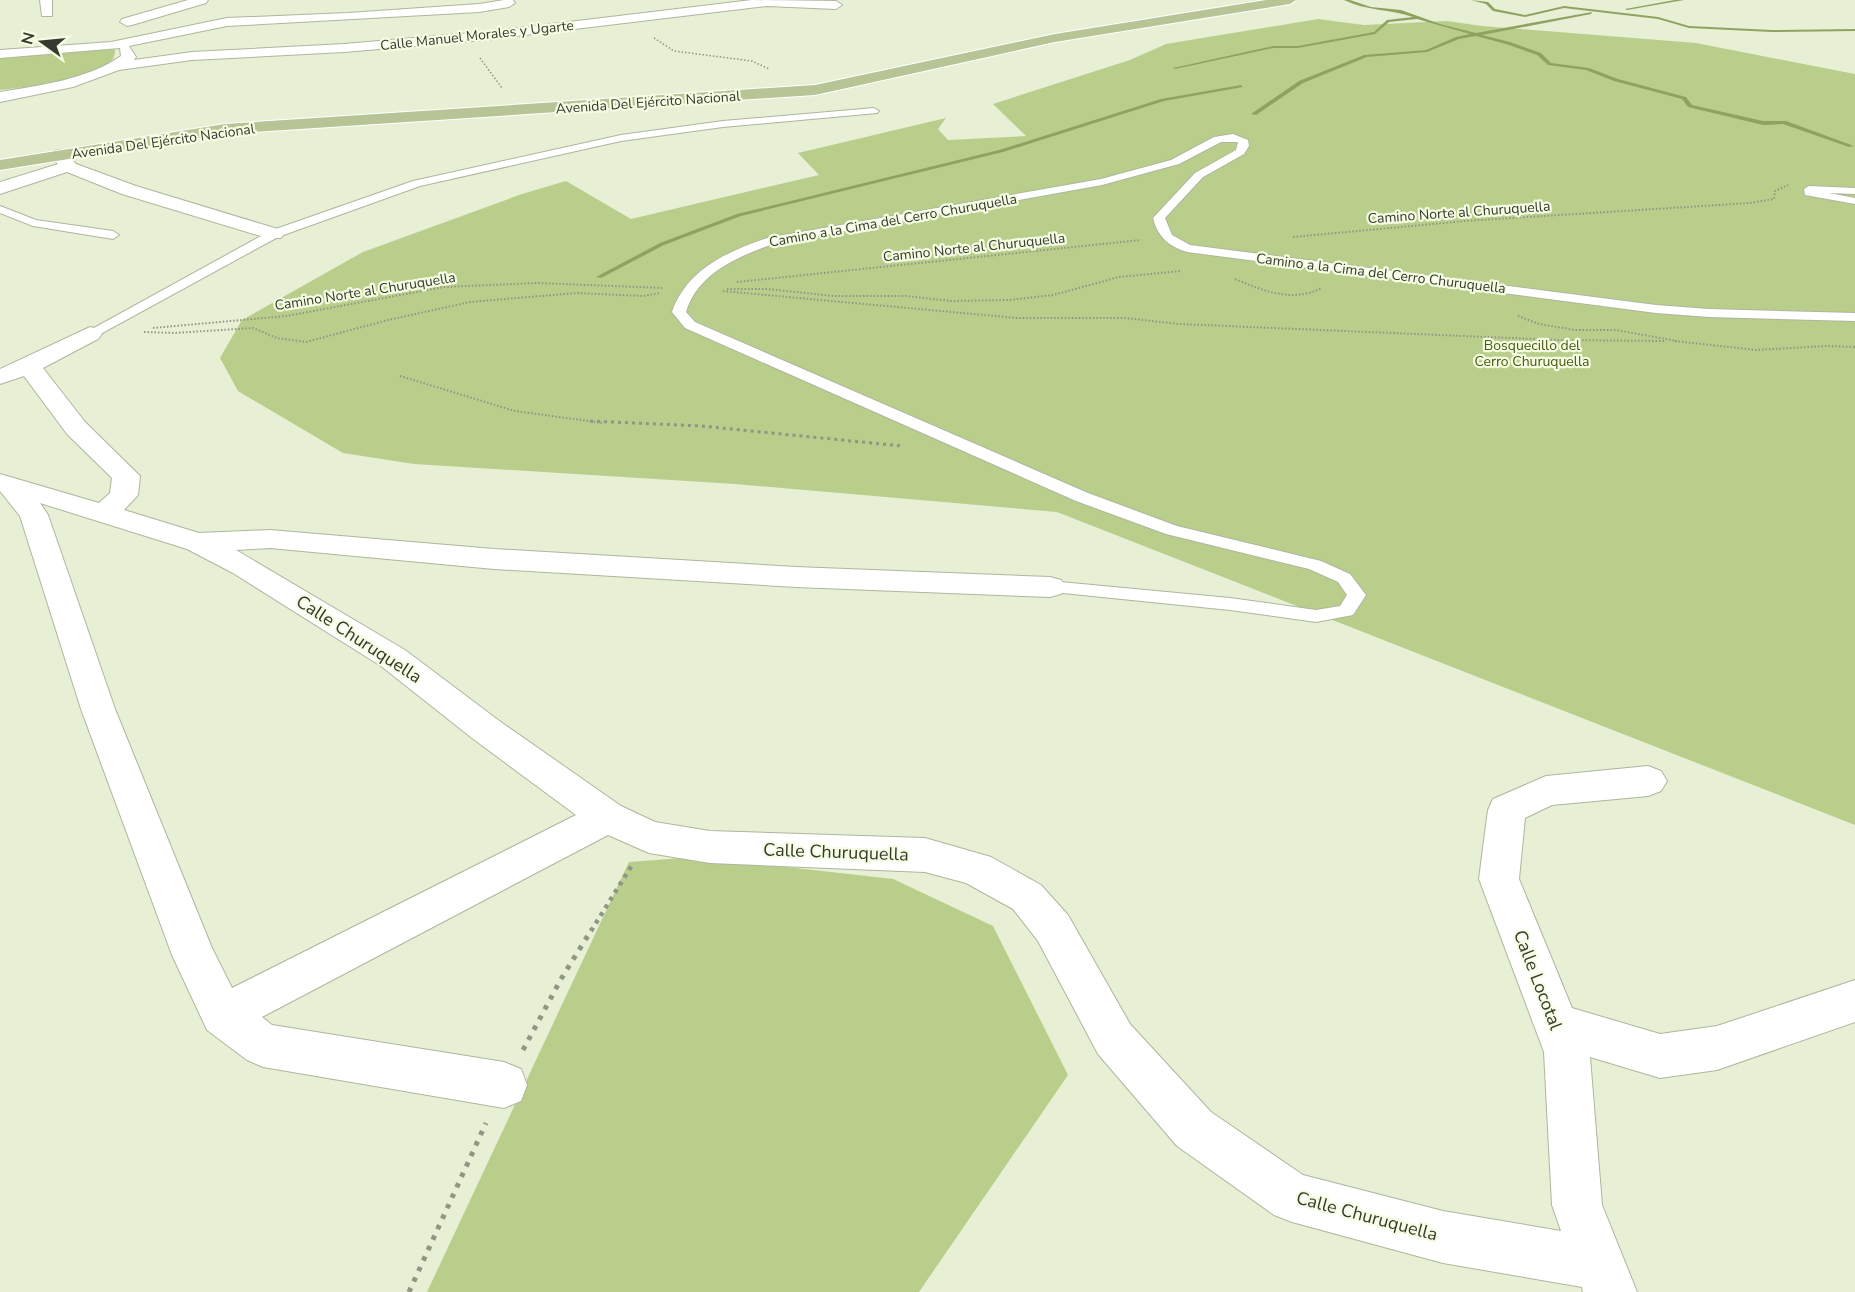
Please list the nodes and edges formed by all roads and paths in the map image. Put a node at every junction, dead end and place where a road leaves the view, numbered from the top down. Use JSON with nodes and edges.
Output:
{"nodes":[{"id":1,"x":202,"y":0,"type":"edge"},
{"id":2,"x":357,"y":0,"type":"edge"},
{"id":3,"x":1290,"y":0,"type":"edge"},
{"id":4,"x":509,"y":3,"type":"dead end"},
{"id":5,"x":836,"y":5,"type":"dead end"},
{"id":6,"x":645,"y":16,"type":"junction"},
{"id":7,"x":348,"y":17,"type":"junction"},
{"id":8,"x":112,"y":25,"type":"dead end"},
{"id":9,"x":484,"y":36,"type":"junction"},
{"id":10,"x":111,"y":46,"type":"junction"},
{"id":11,"x":0,"y":54,"type":"edge"},
{"id":12,"x":119,"y":66,"type":"junction"},
{"id":13,"x":814,"y":90,"type":"junction"},
{"id":14,"x":0,"y":97,"type":"edge"},
{"id":15,"x":523,"y":111,"type":"junction"},
{"id":16,"x":874,"y":111,"type":"dead end"},
{"id":17,"x":64,"y":160,"type":"junction"},
{"id":18,"x":0,"y":165,"type":"edge"},
{"id":19,"x":0,"y":172,"type":"edge"},
{"id":20,"x":1794,"y":184,"type":"dead end"},
{"id":21,"x":0,"y":188,"type":"edge"},
{"id":22,"x":1855,"y":190,"type":"edge"},
{"id":23,"x":1855,"y":201,"type":"edge"},
{"id":24,"x":0,"y":209,"type":"edge"},
{"id":25,"x":274,"y":234,"type":"junction"},
{"id":26,"x":113,"y":235,"type":"dead end"},
{"id":27,"x":1167,"y":238,"type":"junction"},
{"id":28,"x":1287,"y":238,"type":"dead end"},
{"id":29,"x":1181,"y":271,"type":"dead end"},
{"id":30,"x":1225,"y":275,"type":"dead end"},
{"id":31,"x":1332,"y":287,"type":"dead end"},
{"id":32,"x":689,"y":288,"type":"junction"},
{"id":33,"x":1511,"y":313,"type":"dead end"},
{"id":34,"x":1855,"y":317,"type":"edge"},
{"id":35,"x":90,"y":334,"type":"joint"},
{"id":36,"x":1677,"y":341,"type":"junction"},
{"id":37,"x":1855,"y":347,"type":"edge"},
{"id":38,"x":29,"y":366,"type":"junction"},
{"id":39,"x":400,"y":376,"type":"dead end"},
{"id":40,"x":0,"y":377,"type":"edge"},
{"id":41,"x":906,"y":446,"type":"dead end"},
{"id":42,"x":6,"y":484,"type":"edge"},
{"id":43,"x":105,"y":513,"type":"junction"},
{"id":44,"x":198,"y":542,"type":"junction"},
{"id":45,"x":1050,"y":587,"type":"joint"},
{"id":46,"x":1648,"y":781,"type":"dead end"},
{"id":47,"x":607,"y":817,"type":"junction"},
{"id":48,"x":649,"y":837,"type":"junction"},
{"id":49,"x":1855,"y":1001,"type":"edge"},
{"id":50,"x":223,"y":1015,"type":"junction"},
{"id":51,"x":1556,"y":1025,"type":"junction"},
{"id":52,"x":504,"y":1085,"type":"junction"},
{"id":53,"x":1605,"y":1278,"type":"edge"},
{"id":54,"x":409,"y":1292,"type":"edge"}],
"edges":[{"from":1,"to":8,"type":"street"},
{"from":2,"to":7,"type":"street"},
{"from":3,"to":13,"type":"main road","name":"Avenida Del Ejército Nacional"},
{"from":4,"to":7,"type":"street"},
{"from":5,"to":6,"type":"street","name":"Calle Manuel Morales y Ugarte"},
{"from":6,"to":9,"type":"street","name":"Calle Manuel Morales y Ugarte"},
{"from":6,"to":13,"type":"path"},
{"from":7,"to":10,"type":"street"},
{"from":9,"to":12,"type":"street","name":"Calle Manuel Morales y Ugarte"},
{"from":9,"to":15,"type":"path"},
{"from":10,"to":11,"type":"street"},
{"from":10,"to":12,"type":"street"},
{"from":12,"to":14,"type":"street","name":"Calle Manuel Morales y Ugarte"},
{"from":13,"to":15,"type":"main road","name":"Avenida Del Ejército Nacional"},
{"from":15,"to":17,"type":"main road","name":"Avenida Del Ejército Nacional"},
{"from":16,"to":25,"type":"lane"},
{"from":17,"to":18,"type":"main road","name":"Avenida Del Ejército Nacional"},
{"from":17,"to":19,"type":"street"},
{"from":17,"to":21,"type":"street"},
{"from":17,"to":25,"type":"street"},
{"from":20,"to":28,"type":"path","name":"Camino Norte al Churuquella"},
{"from":22,"to":23,"type":"lane"},
{"from":24,"to":26,"type":"lane"},
{"from":25,"to":35,"type":"lane"},
{"from":27,"to":32,"type":"path","name":"Camino Norte al Churuquella"},
{"from":27,"to":32,"type":"lane","name":"Camino a la Cima del Cerro Churuquella"},
{"from":27,"to":34,"type":"lane","name":"Camino a la Cima del Cerro Churuquella"},
{"from":29,"to":32,"type":"path"},
{"from":30,"to":31,"type":"path"},
{"from":32,"to":32,"type":"path","name":"Camino Norte al Churuquella"},
{"from":32,"to":36,"type":"path"},
{"from":32,"to":45,"type":"lane"},
{"from":33,"to":36,"type":"path"},
{"from":35,"to":38,"type":"street"},
{"from":36,"to":37,"type":"path"},
{"from":38,"to":40,"type":"street"},
{"from":38,"to":43,"type":"street"},
{"from":39,"to":41,"type":"path"},
{"from":42,"to":43,"type":"street","name":"Calle Churuquella"},
{"from":42,"to":50,"type":"street"},
{"from":43,"to":44,"type":"street","name":"Calle Churuquella"},
{"from":44,"to":45,"type":"street"},
{"from":44,"to":47,"type":"street","name":"Calle Churuquella"},
{"from":46,"to":51,"type":"street","name":"Calle Locotal"},
{"from":47,"to":48,"type":"street","name":"Calle Churuquella"},
{"from":47,"to":50,"type":"street"},
{"from":48,"to":52,"type":"path"},
{"from":48,"to":53,"type":"street","name":"Calle Churuquella"},
{"from":49,"to":51,"type":"street"},
{"from":50,"to":52,"type":"street"},
{"from":51,"to":53,"type":"street","name":"Calle Locotal"},
{"from":52,"to":54,"type":"path"}]}
